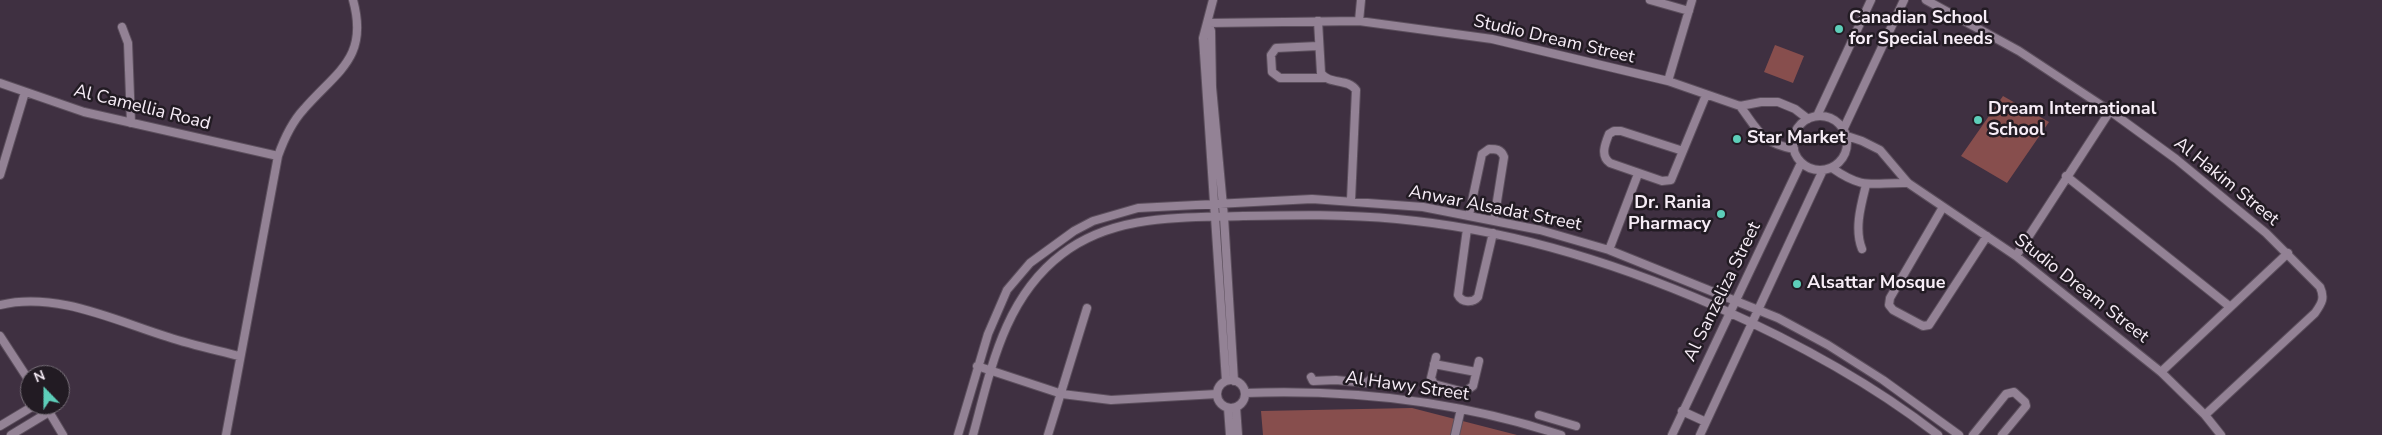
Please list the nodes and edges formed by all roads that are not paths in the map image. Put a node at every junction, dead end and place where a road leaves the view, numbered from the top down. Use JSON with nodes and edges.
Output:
{"nodes":[{"id":1,"x":353,"y":0,"type":"edge"},
{"id":2,"x":1213,"y":0,"type":"edge"},
{"id":3,"x":1361,"y":0,"type":"edge"},
{"id":4,"x":1650,"y":0,"type":"edge"},
{"id":5,"x":1692,"y":0,"type":"edge"},
{"id":6,"x":1871,"y":0,"type":"edge"},
{"id":7,"x":1904,"y":0,"type":"edge"},
{"id":8,"x":1926,"y":0,"type":"edge"},
{"id":9,"x":1689,"y":12,"type":"junction"},
{"id":10,"x":1318,"y":21,"type":"junction"},
{"id":11,"x":1359,"y":21,"type":"junction"},
{"id":12,"x":1208,"y":23,"type":"junction"},
{"id":13,"x":122,"y":27,"type":"dead end"},
{"id":14,"x":1318,"y":46,"type":"junction"},
{"id":15,"x":1325,"y":78,"type":"junction"},
{"id":16,"x":1668,"y":81,"type":"junction"},
{"id":17,"x":0,"y":83,"type":"edge"},
{"id":18,"x":25,"y":92,"type":"junction"},
{"id":19,"x":1706,"y":95,"type":"junction"},
{"id":20,"x":1740,"y":106,"type":"junction"},
{"id":21,"x":2110,"y":111,"type":"junction"},
{"id":22,"x":1817,"y":116,"type":"junction"},
{"id":23,"x":1808,"y":119,"type":"junction"},
{"id":24,"x":131,"y":123,"type":"junction"},
{"id":25,"x":1845,"y":132,"type":"junction"},
{"id":26,"x":1794,"y":149,"type":"junction"},
{"id":27,"x":1683,"y":151,"type":"junction"},
{"id":28,"x":278,"y":156,"type":"junction"},
{"id":29,"x":1801,"y":163,"type":"junction"},
{"id":30,"x":1832,"y":168,"type":"junction"},
{"id":31,"x":1823,"y":170,"type":"junction"},
{"id":32,"x":1638,"y":174,"type":"junction"},
{"id":33,"x":0,"y":175,"type":"edge"},
{"id":34,"x":2066,"y":176,"type":"junction"},
{"id":35,"x":1908,"y":184,"type":"junction"},
{"id":36,"x":1866,"y":185,"type":"junction"},
{"id":37,"x":1351,"y":200,"type":"junction"},
{"id":38,"x":1214,"y":202,"type":"junction"},
{"id":39,"x":1222,"y":202,"type":"junction"},
{"id":40,"x":1943,"y":207,"type":"junction"},
{"id":41,"x":1469,"y":215,"type":"junction"},
{"id":42,"x":1219,"y":217,"type":"junction"},
{"id":43,"x":1494,"y":220,"type":"junction"},
{"id":44,"x":1467,"y":229,"type":"junction"},
{"id":45,"x":1493,"y":233,"type":"junction"},
{"id":46,"x":1987,"y":236,"type":"junction"},
{"id":47,"x":1862,"y":249,"type":"dead end"},
{"id":48,"x":1609,"y":250,"type":"junction"},
{"id":49,"x":2288,"y":253,"type":"junction"},
{"id":50,"x":1039,"y":256,"type":"junction"},
{"id":51,"x":2016,"y":256,"type":"junction"},
{"id":52,"x":1048,"y":266,"type":"junction"},
{"id":53,"x":1736,"y":301,"type":"junction"},
{"id":54,"x":0,"y":305,"type":"edge"},
{"id":55,"x":2229,"y":306,"type":"junction"},
{"id":56,"x":1088,"y":308,"type":"dead end"},
{"id":57,"x":1760,"y":310,"type":"junction"},
{"id":58,"x":1731,"y":313,"type":"junction"},
{"id":59,"x":1753,"y":323,"type":"junction"},
{"id":60,"x":0,"y":336,"type":"edge"},
{"id":61,"x":239,"y":356,"type":"junction"},
{"id":62,"x":1479,"y":361,"type":"dead end"},
{"id":63,"x":977,"y":366,"type":"junction"},
{"id":64,"x":20,"y":367,"type":"edge"},
{"id":65,"x":991,"y":369,"type":"junction"},
{"id":66,"x":1476,"y":372,"type":"junction"},
{"id":67,"x":2161,"y":372,"type":"junction"},
{"id":68,"x":1311,"y":377,"type":"dead end"},
{"id":69,"x":1372,"y":378,"type":"dead end"},
{"id":70,"x":1336,"y":380,"type":"junction"},
{"id":71,"x":1348,"y":380,"type":"junction"},
{"id":72,"x":1230,"y":381,"type":"junction"},
{"id":73,"x":1451,"y":389,"type":"junction"},
{"id":74,"x":1245,"y":393,"type":"junction"},
{"id":75,"x":1336,"y":393,"type":"junction"},
{"id":76,"x":1062,"y":394,"type":"junction"},
{"id":77,"x":1217,"y":394,"type":"junction"},
{"id":78,"x":1347,"y":394,"type":"junction"},
{"id":79,"x":1448,"y":406,"type":"junction"},
{"id":80,"x":1232,"y":408,"type":"junction"},
{"id":81,"x":1461,"y":409,"type":"junction"},
{"id":82,"x":1682,"y":411,"type":"junction"},
{"id":83,"x":20,"y":414,"type":"edge"},
{"id":84,"x":38,"y":415,"type":"edge"},
{"id":85,"x":51,"y":415,"type":"edge"},
{"id":86,"x":1539,"y":415,"type":"dead end"},
{"id":87,"x":2205,"y":415,"type":"junction"},
{"id":88,"x":1551,"y":419,"type":"junction"},
{"id":89,"x":1562,"y":422,"type":"junction"},
{"id":90,"x":1706,"y":422,"type":"junction"},
{"id":91,"x":0,"y":426,"type":"edge"},
{"id":92,"x":1576,"y":426,"type":"dead end"},
{"id":93,"x":1548,"y":430,"type":"junction"},
{"id":94,"x":11,"y":435,"type":"edge"},
{"id":95,"x":63,"y":435,"type":"edge"},
{"id":96,"x":226,"y":435,"type":"edge"},
{"id":97,"x":958,"y":435,"type":"edge"},
{"id":98,"x":973,"y":435,"type":"edge"},
{"id":99,"x":1048,"y":435,"type":"edge"},
{"id":100,"x":1230,"y":435,"type":"edge"},
{"id":101,"x":1238,"y":435,"type":"edge"},
{"id":102,"x":1456,"y":435,"type":"edge"},
{"id":103,"x":1560,"y":435,"type":"edge"},
{"id":104,"x":1672,"y":435,"type":"edge"},
{"id":105,"x":1700,"y":435,"type":"edge"},
{"id":106,"x":1938,"y":435,"type":"edge"},
{"id":107,"x":1959,"y":435,"type":"edge"},
{"id":108,"x":1973,"y":435,"type":"edge"},
{"id":109,"x":2002,"y":435,"type":"edge"},
{"id":110,"x":2221,"y":435,"type":"edge"}],
"edges":[{"from":1,"to":28,"type":"street"},
{"from":2,"to":12,"type":"street"},
{"from":3,"to":11,"type":"street"},
{"from":4,"to":9,"type":"street"},
{"from":5,"to":9,"type":"street"},
{"from":6,"to":22,"type":"street"},
{"from":7,"to":25,"type":"street"},
{"from":8,"to":21,"type":"street","name":"Al Hakim Street"},
{"from":9,"to":16,"type":"street"},
{"from":10,"to":11,"type":"street","name":"Studio Dream Street"},
{"from":10,"to":12,"type":"street","name":"Studio Dream Street"},
{"from":10,"to":14,"type":"street"},
{"from":11,"to":16,"type":"street","name":"Studio Dream Street"},
{"from":12,"to":38,"type":"street"},
{"from":12,"to":39,"type":"street"},
{"from":13,"to":24,"type":"street"},
{"from":14,"to":15,"type":"street"},
{"from":14,"to":15,"type":"street"},
{"from":15,"to":37,"type":"street"},
{"from":16,"to":19,"type":"street","name":"Studio Dream Street"},
{"from":17,"to":18,"type":"street","name":"Al Camellia Road"},
{"from":18,"to":24,"type":"street","name":"Al Camellia Road"},
{"from":18,"to":33,"type":"street"},
{"from":19,"to":20,"type":"street","name":"Studio Dream Street"},
{"from":19,"to":27,"type":"street"},
{"from":20,"to":23,"type":"street","name":"Studio Dream Street"},
{"from":20,"to":26,"type":"street"},
{"from":21,"to":34,"type":"street"},
{"from":21,"to":49,"type":"street","name":"Al Hakim Street"},
{"from":22,"to":23,"type":"street"},
{"from":22,"to":25,"type":"street"},
{"from":23,"to":26,"type":"street"},
{"from":24,"to":28,"type":"street","name":"Al Camellia Road"},
{"from":25,"to":30,"type":"street"},
{"from":25,"to":35,"type":"street","name":"Studio Dream Street"},
{"from":26,"to":29,"type":"street"},
{"from":27,"to":32,"type":"street"},
{"from":27,"to":32,"type":"street"},
{"from":28,"to":61,"type":"street"},
{"from":29,"to":31,"type":"street"},
{"from":29,"to":53,"type":"street","name":"Al Sanzeliza Street"},
{"from":30,"to":31,"type":"street"},
{"from":30,"to":36,"type":"street"},
{"from":31,"to":57,"type":"street"},
{"from":32,"to":48,"type":"street"},
{"from":34,"to":51,"type":"street"},
{"from":34,"to":55,"type":"street"},
{"from":35,"to":36,"type":"street"},
{"from":35,"to":40,"type":"street","name":"Studio Dream Street"},
{"from":36,"to":47,"type":"street"},
{"from":37,"to":39,"type":"street","name":"Anwar Alsadat Street"},
{"from":37,"to":41,"type":"street","name":"Anwar Alsadat Street"},
{"from":38,"to":39,"type":"street","name":"Anwar Alsadat Street"},
{"from":38,"to":42,"type":"street"},
{"from":38,"to":50,"type":"street","name":"Anwar Alsadat Street"},
{"from":39,"to":42,"type":"street"},
{"from":40,"to":46,"type":"street","name":"Studio Dream Street"},
{"from":40,"to":46,"type":"street"},
{"from":41,"to":43,"type":"street","name":"Anwar Alsadat Street"},
{"from":41,"to":43,"type":"street"},
{"from":42,"to":44,"type":"street","name":"Anwar Alsadat Street"},
{"from":42,"to":52,"type":"street","name":"Anwar Alsadat Street"},
{"from":42,"to":72,"type":"street"},
{"from":43,"to":48,"type":"street","name":"Anwar Alsadat Street"},
{"from":44,"to":45,"type":"street","name":"Anwar Alsadat Street"},
{"from":44,"to":45,"type":"street"},
{"from":45,"to":58,"type":"street","name":"Anwar Alsadat Street"},
{"from":46,"to":51,"type":"street","name":"Studio Dream Street"},
{"from":48,"to":53,"type":"street","name":"Anwar Alsadat Street"},
{"from":49,"to":55,"type":"street"},
{"from":49,"to":87,"type":"street","name":"Al Hakim Street"},
{"from":50,"to":52,"type":"street"},
{"from":50,"to":63,"type":"street","name":"Anwar Alsadat Street"},
{"from":51,"to":67,"type":"street","name":"Studio Dream Street"},
{"from":52,"to":65,"type":"street","name":"Anwar Alsadat Street"},
{"from":53,"to":57,"type":"street","name":"Anwar Alsadat Street"},
{"from":53,"to":58,"type":"street","name":"Al Sanzeliza Street"},
{"from":54,"to":61,"type":"street"},
{"from":55,"to":67,"type":"street"},
{"from":56,"to":76,"type":"street"},
{"from":57,"to":59,"type":"street"},
{"from":57,"to":107,"type":"street","name":"Anwar Alsadat Street"},
{"from":58,"to":59,"type":"street","name":"Anwar Alsadat Street"},
{"from":58,"to":82,"type":"street","name":"Al Sanzeliza Street"},
{"from":59,"to":90,"type":"street"},
{"from":59,"to":106,"type":"street","name":"Anwar Alsadat Street"},
{"from":60,"to":64,"type":"street"},
{"from":61,"to":96,"type":"street"},
{"from":62,"to":66,"type":"street"},
{"from":63,"to":65,"type":"street"},
{"from":63,"to":97,"type":"street","name":"Anwar Alsadat Street"},
{"from":65,"to":76,"type":"street"},
{"from":65,"to":98,"type":"street","name":"Anwar Alsadat Street"},
{"from":66,"to":73,"type":"street"},
{"from":66,"to":73,"type":"street"},
{"from":67,"to":87,"type":"street","name":"Studio Dream Street"},
{"from":68,"to":70,"type":"street"},
{"from":69,"to":71,"type":"street"},
{"from":70,"to":71,"type":"street"},
{"from":70,"to":75,"type":"street"},
{"from":71,"to":78,"type":"street"},
{"from":72,"to":74,"type":"street"},
{"from":72,"to":77,"type":"street"},
{"from":73,"to":79,"type":"street"},
{"from":74,"to":75,"type":"street","name":"Al Hawy Street"},
{"from":74,"to":80,"type":"street"},
{"from":75,"to":78,"type":"street","name":"Al Hawy Street"},
{"from":76,"to":77,"type":"street"},
{"from":76,"to":99,"type":"street"},
{"from":77,"to":80,"type":"street"},
{"from":78,"to":79,"type":"street","name":"Al Hawy Street"},
{"from":79,"to":81,"type":"street","name":"Al Hawy Street"},
{"from":80,"to":100,"type":"street"},
{"from":80,"to":101,"type":"street"},
{"from":81,"to":93,"type":"street","name":"Al Hawy Street"},
{"from":81,"to":102,"type":"street"},
{"from":82,"to":90,"type":"street"},
{"from":82,"to":104,"type":"street","name":"Al Sanzeliza Street"},
{"from":83,"to":91,"type":"street"},
{"from":84,"to":94,"type":"street"},
{"from":85,"to":95,"type":"street"},
{"from":86,"to":88,"type":"street"},
{"from":87,"to":110,"type":"street","name":"Studio Dream Street"},
{"from":88,"to":89,"type":"street"},
{"from":88,"to":93,"type":"street"},
{"from":89,"to":92,"type":"street"},
{"from":89,"to":103,"type":"street"},
{"from":90,"to":105,"type":"street"},
{"from":93,"to":103,"type":"street","name":"Al Hawy Street"},
{"from":108,"to":109,"type":"street"}]}
